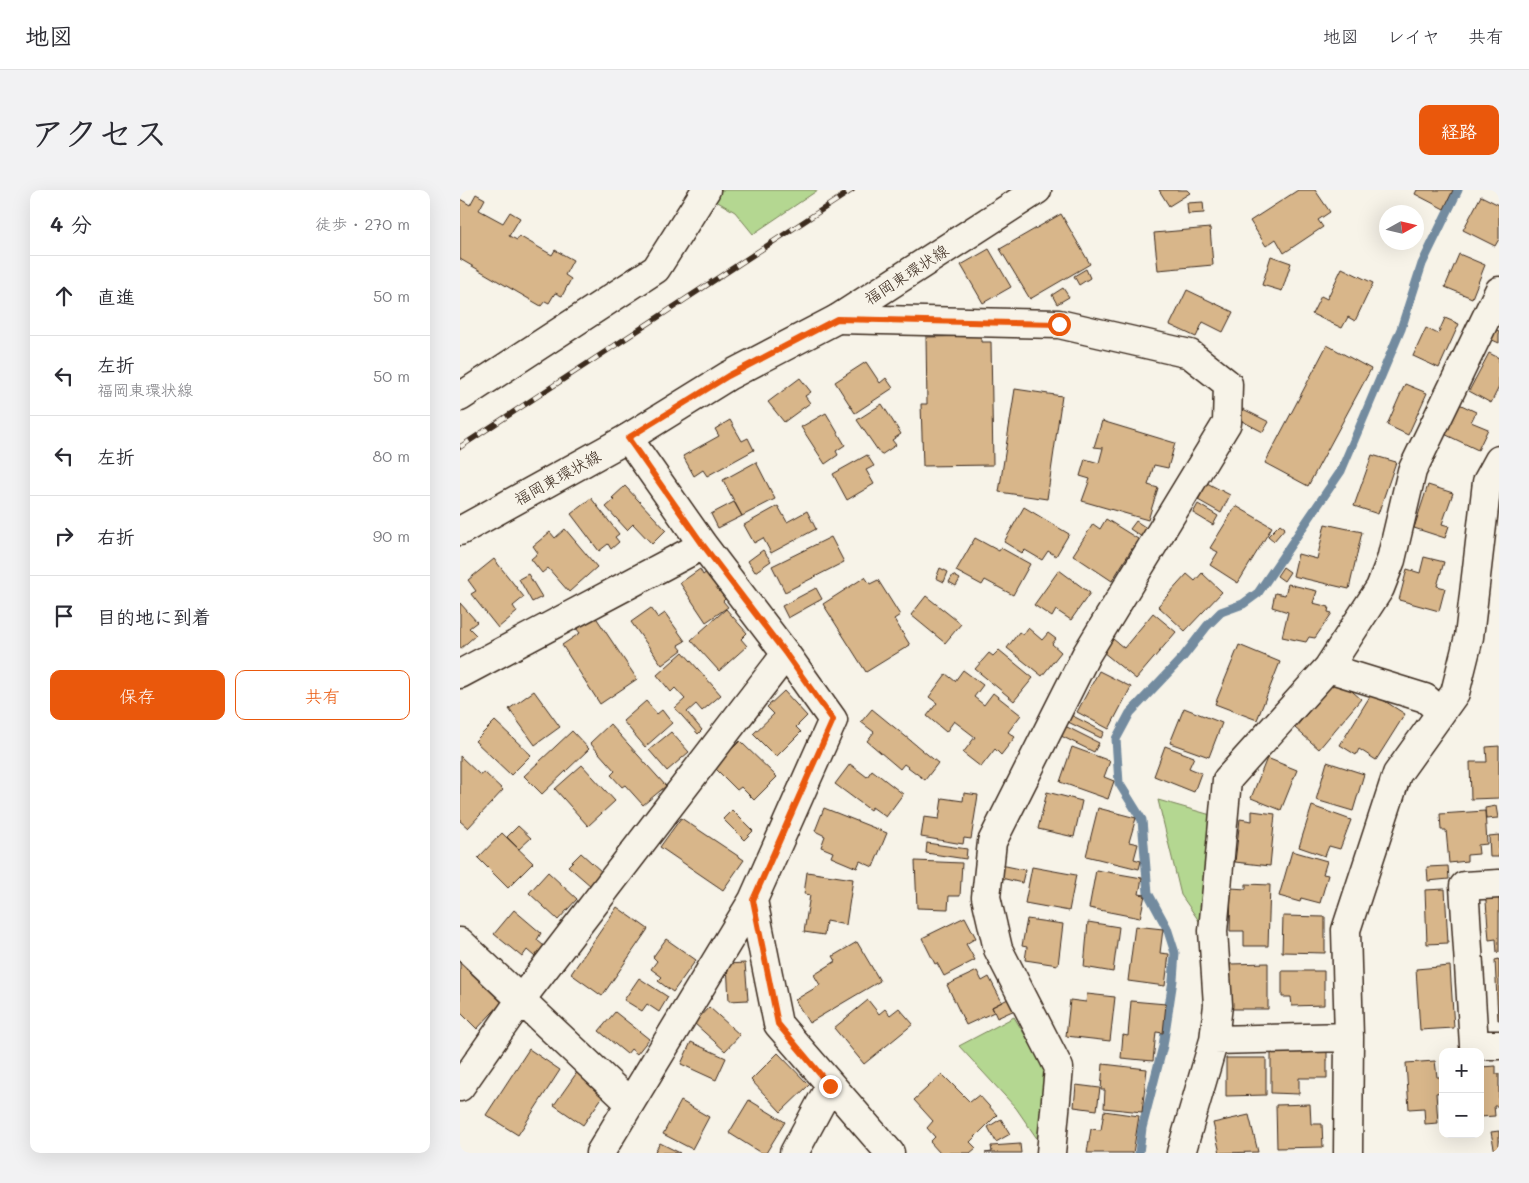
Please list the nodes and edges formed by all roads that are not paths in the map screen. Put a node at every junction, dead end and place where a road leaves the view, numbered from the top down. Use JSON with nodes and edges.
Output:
{"nodes":[{"id":1,"x":706,"y":190,"type":"edge"},
{"id":2,"x":1037,"y":190,"type":"edge"},
{"id":3,"x":1499,"y":291,"type":"edge"},
{"id":4,"x":837,"y":319,"type":"junction"},
{"id":5,"x":460,"y":397,"type":"edge"},
{"id":6,"x":628,"y":438,"type":"junction"},
{"id":7,"x":1499,"y":460,"type":"edge"},
{"id":8,"x":460,"y":531,"type":"edge"},
{"id":9,"x":703,"y":545,"type":"junction"},
{"id":10,"x":786,"y":654,"type":"junction"},
{"id":11,"x":1328,"y":668,"type":"junction"},
{"id":12,"x":460,"y":674,"type":"edge"},
{"id":13,"x":1441,"y":712,"type":"junction"},
{"id":14,"x":1499,"y":884,"type":"edge"},
{"id":15,"x":753,"y":900,"type":"junction"},
{"id":16,"x":460,"y":942,"type":"edge"},
{"id":17,"x":522,"y":998,"type":"junction"},
{"id":18,"x":1350,"y":1037,"type":"junction"},
{"id":19,"x":1214,"y":1040,"type":"junction"},
{"id":20,"x":1499,"y":1045,"type":"edge"},
{"id":21,"x":830,"y":1086,"type":"junction"},
{"id":22,"x":460,"y":1087,"type":"edge"},
{"id":23,"x":630,"y":1103,"type":"junction"},
{"id":24,"x":600,"y":1153,"type":"edge"},
{"id":25,"x":794,"y":1153,"type":"edge"},
{"id":26,"x":890,"y":1153,"type":"edge"},
{"id":27,"x":1051,"y":1153,"type":"edge"},
{"id":28,"x":1180,"y":1153,"type":"edge"},
{"id":29,"x":1348,"y":1153,"type":"edge"}],
"edges":[{"from":1,"to":5,"type":"street"},
{"from":2,"to":4,"type":"street","name":"福岡東環状線"},
{"from":3,"to":11,"type":"street"},
{"from":4,"to":6,"type":"street","name":"福岡東環状線"},
{"from":4,"to":27,"type":"street"},
{"from":6,"to":8,"type":"street","name":"福岡東環状線"},
{"from":6,"to":9,"type":"street"},
{"from":7,"to":13,"type":"street"},
{"from":9,"to":10,"type":"street"},
{"from":9,"to":12,"type":"street"},
{"from":10,"to":15,"type":"street"},
{"from":10,"to":17,"type":"street"},
{"from":11,"to":13,"type":"street"},
{"from":11,"to":19,"type":"street"},
{"from":13,"to":18,"type":"street"},
{"from":14,"to":20,"type":"street"},
{"from":15,"to":21,"type":"street"},
{"from":15,"to":23,"type":"street"},
{"from":16,"to":17,"type":"street"},
{"from":17,"to":22,"type":"street"},
{"from":17,"to":23,"type":"street"},
{"from":18,"to":19,"type":"street"},
{"from":18,"to":29,"type":"street"},
{"from":19,"to":28,"type":"street"},
{"from":21,"to":25,"type":"street"},
{"from":21,"to":26,"type":"street"},
{"from":23,"to":24,"type":"street"}]}
